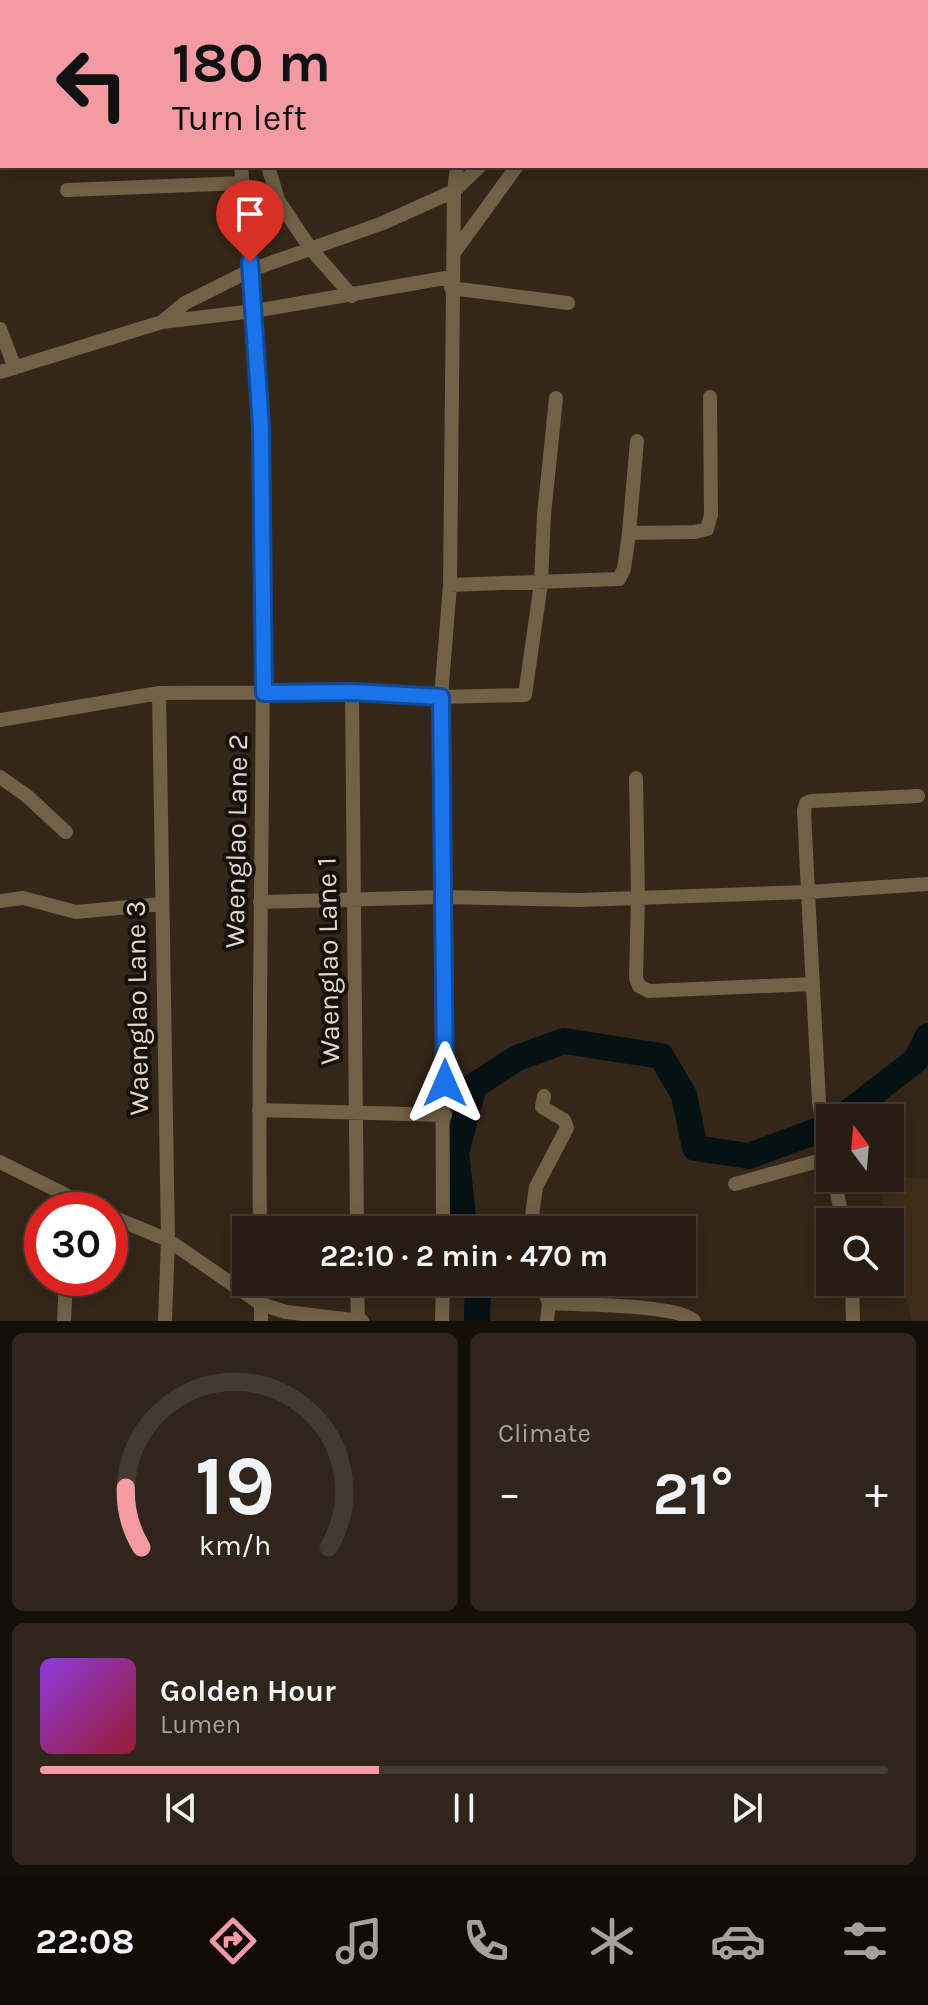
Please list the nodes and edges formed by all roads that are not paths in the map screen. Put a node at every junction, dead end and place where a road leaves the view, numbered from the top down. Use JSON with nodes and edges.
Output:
{"nodes":[{"id":1,"x":241,"y":168,"type":"edge"},
{"id":2,"x":269,"y":168,"type":"edge"},
{"id":3,"x":457,"y":168,"type":"edge"},
{"id":4,"x":478,"y":168,"type":"edge"},
{"id":5,"x":516,"y":168,"type":"edge"},
{"id":6,"x":243,"y":183,"type":"junction"},
{"id":7,"x":67,"y":190,"type":"dead end"},
{"id":8,"x":454,"y":191,"type":"junction"},
{"id":9,"x":310,"y":248,"type":"junction"},
{"id":10,"x":453,"y":254,"type":"junction"},
{"id":11,"x":251,"y":270,"type":"junction"},
{"id":12,"x":451,"y":282,"type":"junction"},
{"id":13,"x":352,"y":296,"type":"junction"},
{"id":14,"x":568,"y":303,"type":"dead end"},
{"id":15,"x":254,"y":311,"type":"junction"},
{"id":16,"x":162,"y":322,"type":"junction"},
{"id":17,"x":0,"y":329,"type":"edge"},
{"id":18,"x":7,"y":370,"type":"edge"},
{"id":19,"x":710,"y":397,"type":"dead end"},
{"id":20,"x":556,"y":398,"type":"dead end"},
{"id":21,"x":637,"y":441,"type":"dead end"},
{"id":22,"x":629,"y":533,"type":"junction"},
{"id":23,"x":541,"y":583,"type":"junction"},
{"id":24,"x":450,"y":585,"type":"junction"},
{"id":25,"x":352,"y":692,"type":"junction"},
{"id":26,"x":159,"y":693,"type":"junction"},
{"id":27,"x":264,"y":693,"type":"junction"},
{"id":28,"x":441,"y":697,"type":"junction"},
{"id":29,"x":0,"y":720,"type":"edge"},
{"id":30,"x":0,"y":777,"type":"edge"},
{"id":31,"x":636,"y":778,"type":"dead end"},
{"id":32,"x":918,"y":796,"type":"dead end"},
{"id":33,"x":66,"y":832,"type":"dead end"},
{"id":34,"x":928,"y":884,"type":"edge"},
{"id":35,"x":808,"y":892,"type":"junction"},
{"id":36,"x":443,"y":897,"type":"junction"},
{"id":37,"x":638,"y":897,"type":"junction"},
{"id":38,"x":354,"y":900,"type":"junction"},
{"id":39,"x":0,"y":901,"type":"edge"},
{"id":40,"x":260,"y":902,"type":"junction"},
{"id":41,"x":161,"y":904,"type":"junction"},
{"id":42,"x":813,"y":984,"type":"junction"},
{"id":43,"x":544,"y":1096,"type":"dead end"},
{"id":44,"x":819,"y":1104,"type":"edge"},
{"id":45,"x":259,"y":1110,"type":"junction"},
{"id":46,"x":356,"y":1113,"type":"junction"},
{"id":47,"x":445,"y":1115,"type":"junction"},
{"id":48,"x":0,"y":1162,"type":"edge"},
{"id":49,"x":816,"y":1164,"type":"edge"},
{"id":50,"x":735,"y":1184,"type":"dead end"},
{"id":51,"x":50,"y":1192,"type":"edge"},
{"id":52,"x":260,"y":1216,"type":"edge"},
{"id":53,"x":357,"y":1216,"type":"edge"},
{"id":54,"x":443,"y":1216,"type":"edge"},
{"id":55,"x":532,"y":1216,"type":"edge"},
{"id":56,"x":128,"y":1223,"type":"edge"},
{"id":57,"x":168,"y":1240,"type":"junction"},
{"id":58,"x":65,"y":1296,"type":"edge"},
{"id":59,"x":261,"y":1296,"type":"edge"},
{"id":60,"x":358,"y":1296,"type":"edge"},
{"id":61,"x":443,"y":1296,"type":"edge"},
{"id":62,"x":546,"y":1296,"type":"edge"},
{"id":63,"x":852,"y":1296,"type":"edge"},
{"id":64,"x":549,"y":1303,"type":"junction"},
{"id":65,"x":261,"y":1304,"type":"junction"},
{"id":66,"x":64,"y":1321,"type":"edge"},
{"id":67,"x":165,"y":1321,"type":"edge"},
{"id":68,"x":261,"y":1321,"type":"edge"},
{"id":69,"x":359,"y":1321,"type":"edge"},
{"id":70,"x":442,"y":1321,"type":"edge"},
{"id":71,"x":547,"y":1321,"type":"edge"},
{"id":72,"x":694,"y":1321,"type":"edge"},
{"id":73,"x":853,"y":1321,"type":"edge"}],
"edges":[{"from":1,"to":6,"type":"street","name":"Waenglao Lane 2"},
{"from":2,"to":9,"type":"street"},
{"from":3,"to":8,"type":"street"},
{"from":4,"to":8,"type":"street"},
{"from":5,"to":10,"type":"street"},
{"from":6,"to":7,"type":"street"},
{"from":6,"to":11,"type":"street","name":"Waenglao Lane 2"},
{"from":8,"to":9,"type":"street"},
{"from":8,"to":10,"type":"street"},
{"from":9,"to":11,"type":"street"},
{"from":9,"to":13,"type":"street"},
{"from":10,"to":12,"type":"street"},
{"from":11,"to":15,"type":"street","name":"Waenglao Lane 2"},
{"from":11,"to":16,"type":"street"},
{"from":12,"to":13,"type":"street"},
{"from":12,"to":14,"type":"street"},
{"from":12,"to":24,"type":"street"},
{"from":13,"to":15,"type":"street"},
{"from":15,"to":16,"type":"street"},
{"from":15,"to":27,"type":"street","name":"Waenglao Lane 2"},
{"from":16,"to":18,"type":"street"},
{"from":17,"to":18,"type":"street"},
{"from":19,"to":22,"type":"street"},
{"from":20,"to":23,"type":"street"},
{"from":21,"to":22,"type":"street"},
{"from":22,"to":23,"type":"street"},
{"from":23,"to":24,"type":"street"},
{"from":23,"to":28,"type":"street"},
{"from":24,"to":28,"type":"street"},
{"from":25,"to":27,"type":"street"},
{"from":25,"to":28,"type":"street"},
{"from":25,"to":38,"type":"street","name":"Waenglao Lane 1"},
{"from":26,"to":27,"type":"street"},
{"from":26,"to":29,"type":"street"},
{"from":26,"to":41,"type":"street","name":"Waenglao Lane 3"},
{"from":27,"to":40,"type":"street","name":"Waenglao Lane 2"},
{"from":28,"to":36,"type":"street"},
{"from":30,"to":33,"type":"street"},
{"from":31,"to":37,"type":"street"},
{"from":32,"to":35,"type":"street"},
{"from":34,"to":35,"type":"street"},
{"from":35,"to":37,"type":"street"},
{"from":35,"to":42,"type":"street"},
{"from":36,"to":37,"type":"street"},
{"from":36,"to":38,"type":"street"},
{"from":36,"to":47,"type":"street"},
{"from":37,"to":42,"type":"street"},
{"from":38,"to":40,"type":"street"},
{"from":38,"to":46,"type":"street","name":"Waenglao Lane 1"},
{"from":39,"to":41,"type":"street"},
{"from":40,"to":45,"type":"street","name":"Waenglao Lane 2"},
{"from":41,"to":57,"type":"street","name":"Waenglao Lane 3"},
{"from":42,"to":44,"type":"street"},
{"from":43,"to":55,"type":"street"},
{"from":45,"to":46,"type":"street"},
{"from":45,"to":52,"type":"street","name":"Waenglao Lane 2"},
{"from":46,"to":47,"type":"street"},
{"from":46,"to":53,"type":"street","name":"Waenglao Lane 1"},
{"from":47,"to":54,"type":"street"},
{"from":48,"to":51,"type":"street"},
{"from":49,"to":50,"type":"street"},
{"from":56,"to":57,"type":"street"},
{"from":57,"to":65,"type":"street"},
{"from":57,"to":67,"type":"street","name":"Waenglao Lane 3"},
{"from":58,"to":66,"type":"street"},
{"from":59,"to":65,"type":"street"},
{"from":60,"to":69,"type":"street"},
{"from":61,"to":70,"type":"street"},
{"from":62,"to":64,"type":"street"},
{"from":63,"to":73,"type":"street"},
{"from":64,"to":71,"type":"street"},
{"from":64,"to":72,"type":"street"},
{"from":65,"to":68,"type":"street"},
{"from":65,"to":69,"type":"street"}]}
